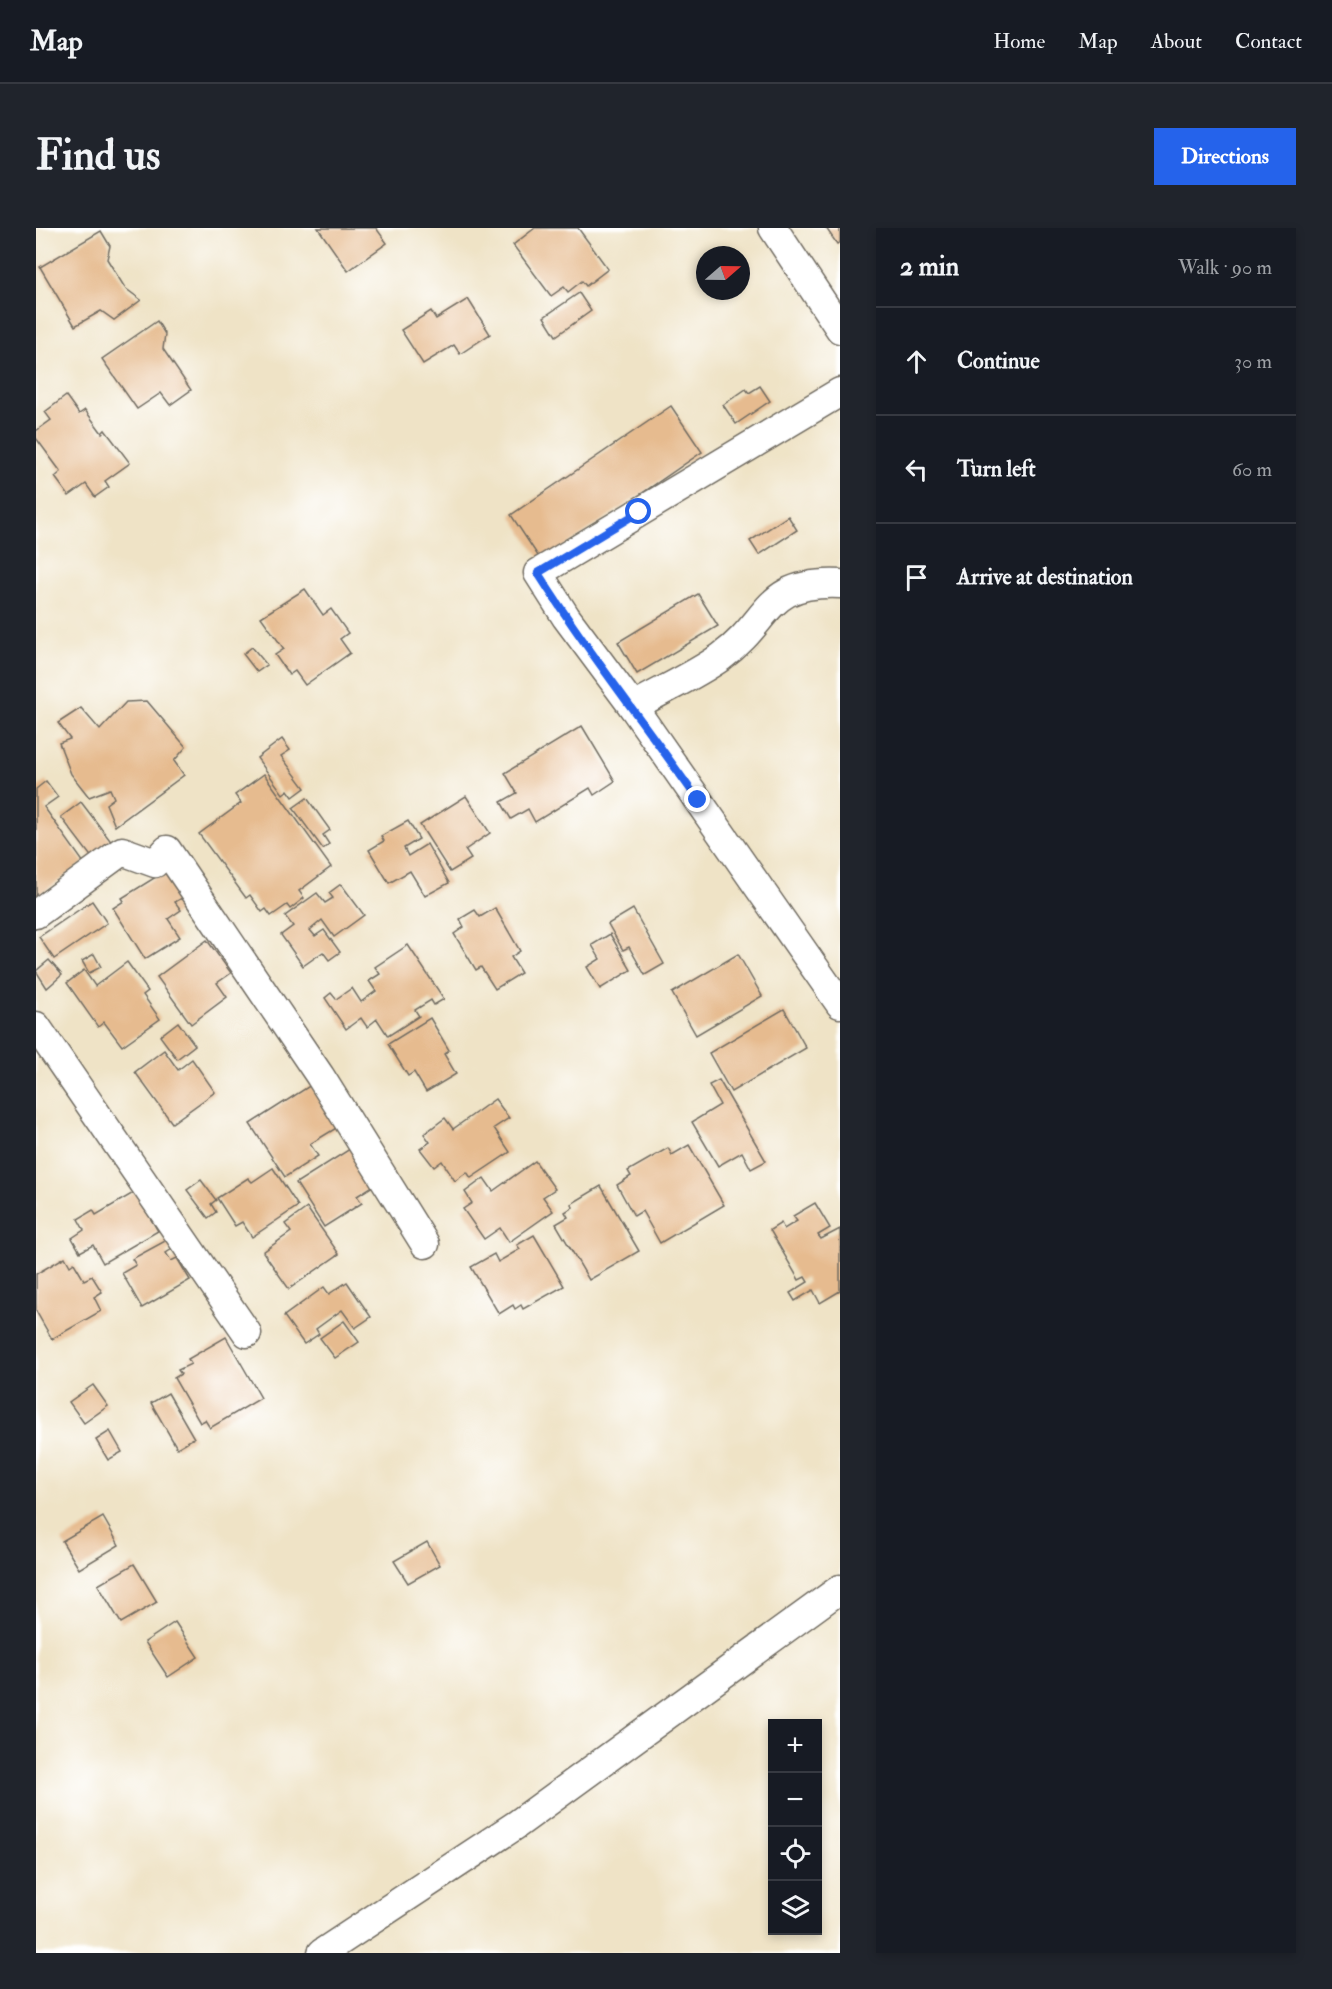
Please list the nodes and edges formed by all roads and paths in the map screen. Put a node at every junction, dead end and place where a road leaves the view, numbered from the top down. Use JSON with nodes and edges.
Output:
{"nodes":[{"id":1,"x":773,"y":228,"type":"edge"},
{"id":2,"x":840,"y":329,"type":"edge"},
{"id":3,"x":840,"y":392,"type":"edge"},
{"id":4,"x":840,"y":584,"type":"edge"},
{"id":5,"x":633,"y":706,"type":"junction"},
{"id":6,"x":36,"y":914,"type":"edge"},
{"id":7,"x":840,"y":1004,"type":"edge"},
{"id":8,"x":36,"y":1026,"type":"edge"},
{"id":9,"x":425,"y":1245,"type":"dead end"},
{"id":10,"x":247,"y":1333,"type":"dead end"},
{"id":11,"x":840,"y":1589,"type":"edge"},
{"id":12,"x":322,"y":1953,"type":"edge"}],
"edges":[{"from":1,"to":2,"type":"street"},
{"from":3,"to":5,"type":"street"},
{"from":4,"to":5,"type":"street"},
{"from":5,"to":7,"type":"street"},
{"from":6,"to":9,"type":"street"},
{"from":8,"to":10,"type":"street"},
{"from":11,"to":12,"type":"street"}]}
